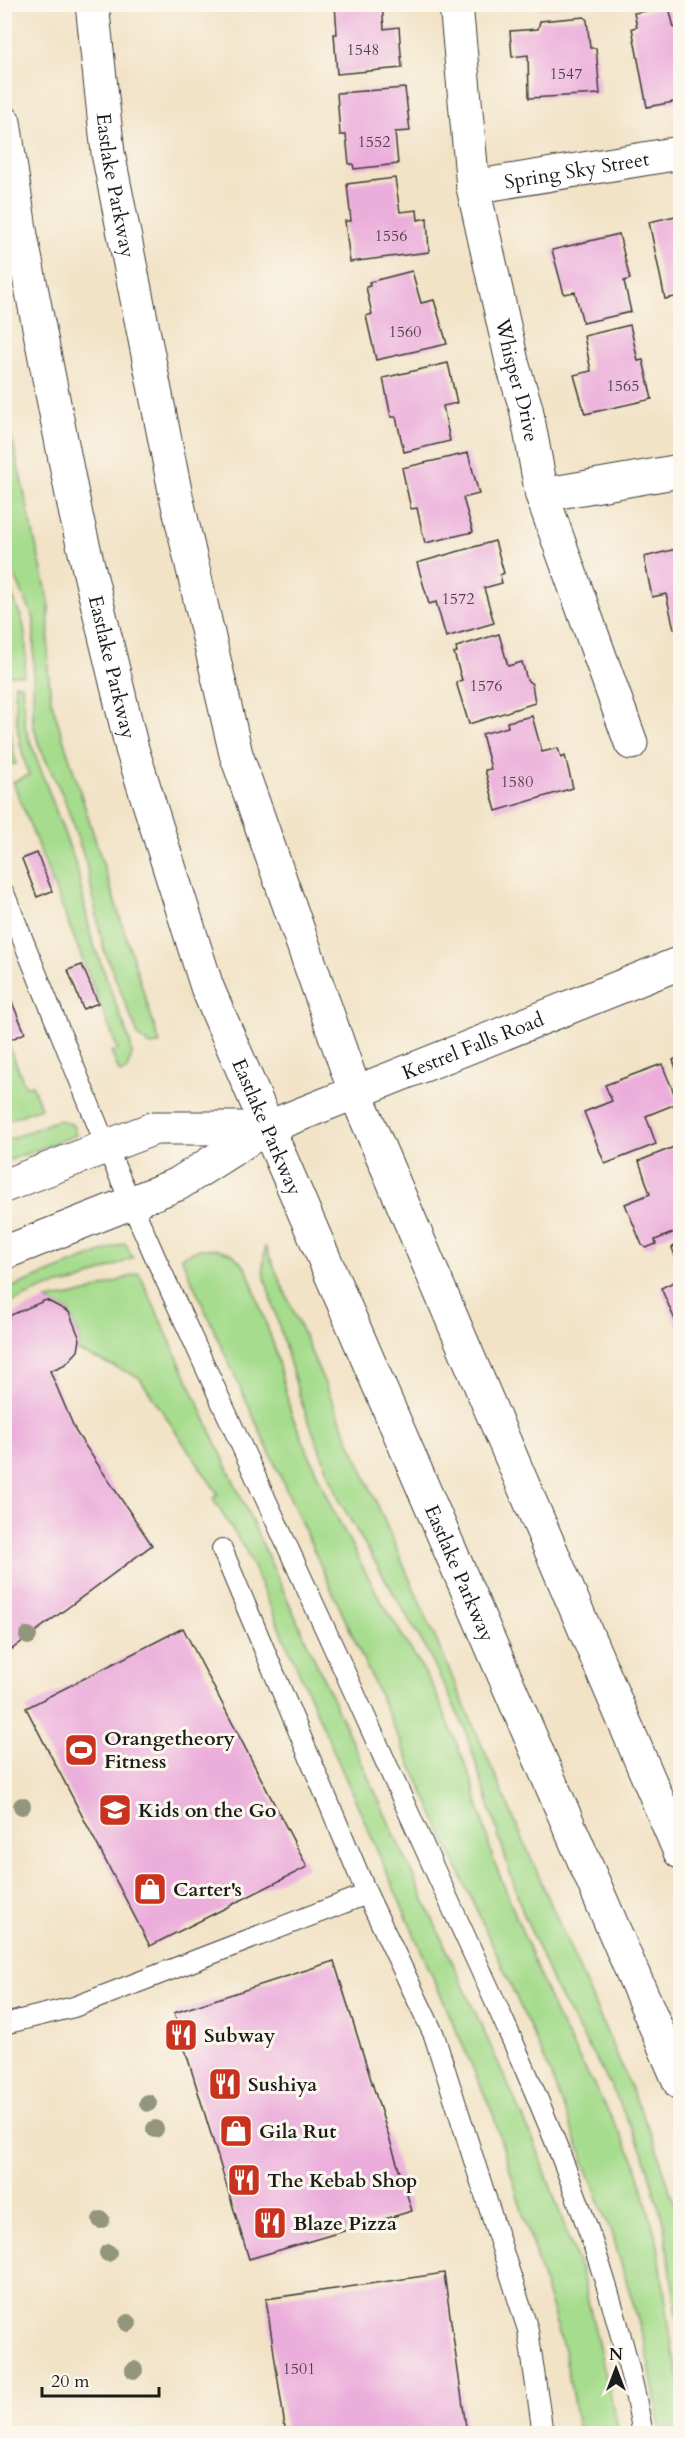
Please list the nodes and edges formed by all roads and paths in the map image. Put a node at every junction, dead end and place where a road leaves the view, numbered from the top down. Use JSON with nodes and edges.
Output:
{"nodes":[{"id":1,"x":92,"y":4,"type":"edge"},
{"id":2,"x":456,"y":4,"type":"edge"},
{"id":3,"x":4,"y":123,"type":"edge"},
{"id":4,"x":681,"y":153,"type":"edge"},
{"id":5,"x":473,"y":187,"type":"junction"},
{"id":6,"x":13,"y":238,"type":"edge"},
{"id":7,"x":681,"y":471,"type":"edge"},
{"id":8,"x":543,"y":495,"type":"junction"},
{"id":9,"x":632,"y":743,"type":"dead end"},
{"id":10,"x":4,"y":893,"type":"edge"},
{"id":11,"x":681,"y":963,"type":"edge"},
{"id":12,"x":355,"y":1092,"type":"junction"},
{"id":13,"x":266,"y":1128,"type":"junction"},
{"id":14,"x":106,"y":1146,"type":"junction"},
{"id":15,"x":4,"y":1186,"type":"edge"},
{"id":16,"x":131,"y":1203,"type":"junction"},
{"id":17,"x":4,"y":1253,"type":"edge"},
{"id":18,"x":222,"y":1549,"type":"dead end"},
{"id":19,"x":681,"y":1852,"type":"edge"},
{"id":20,"x":367,"y":1894,"type":"junction"},
{"id":21,"x":4,"y":2024,"type":"edge"},
{"id":22,"x":681,"y":2082,"type":"edge"},
{"id":23,"x":543,"y":2433,"type":"edge"},
{"id":24,"x":643,"y":2433,"type":"edge"}],
"edges":[{"from":1,"to":12,"type":"main road","name":"Eastlake Parkway"},
{"from":2,"to":5,"type":"main road","name":"Whisper Drive"},
{"from":3,"to":6,"type":"main road","name":"Eastlake Parkway"},
{"from":4,"to":5,"type":"main road","name":"Spring Sky Street"},
{"from":5,"to":8,"type":"main road","name":"Whisper Drive"},
{"from":6,"to":13,"type":"main road","name":"Eastlake Parkway"},
{"from":7,"to":8,"type":"main road"},
{"from":8,"to":9,"type":"main road","name":"Whisper Drive"},
{"from":10,"to":14,"type":"lane"},
{"from":11,"to":12,"type":"main road","name":"Kestrel Falls Road"},
{"from":12,"to":13,"type":"main road","name":"Kestrel Falls Road"},
{"from":12,"to":19,"type":"main road","name":"Eastlake Parkway"},
{"from":13,"to":14,"type":"main road","name":"Kestrel Falls Road"},
{"from":13,"to":16,"type":"main road","name":"Kestrel Falls Road"},
{"from":13,"to":22,"type":"main road","name":"Eastlake Parkway"},
{"from":14,"to":15,"type":"main road","name":"Kestrel Falls Road"},
{"from":14,"to":16,"type":"lane"},
{"from":16,"to":17,"type":"main road","name":"Kestrel Falls Road"},
{"from":16,"to":24,"type":"lane"},
{"from":18,"to":20,"type":"lane"},
{"from":20,"to":21,"type":"lane"},
{"from":20,"to":23,"type":"lane"}]}
